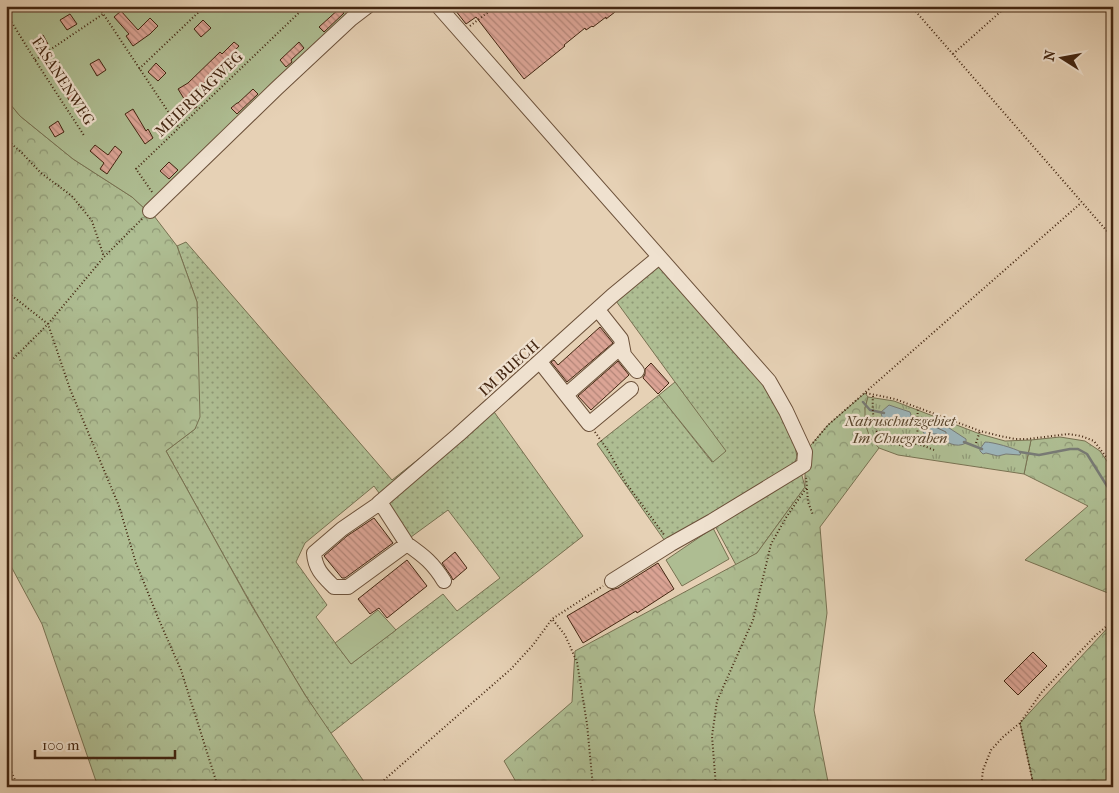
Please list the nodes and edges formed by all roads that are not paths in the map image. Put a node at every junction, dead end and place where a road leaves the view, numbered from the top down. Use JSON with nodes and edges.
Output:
{"nodes":[{"id":1,"x":368,"y":6,"type":"edge"},
{"id":2,"x":438,"y":6,"type":"edge"},
{"id":3,"x":155,"y":206,"type":"road end"},
{"id":4,"x":659,"y":257,"type":"junction"},
{"id":5,"x":598,"y":310,"type":"junction"},
{"id":6,"x":622,"y":346,"type":"junction"},
{"id":7,"x":540,"y":362,"type":"junction"},
{"id":8,"x":637,"y":371,"type":"dead end"},
{"id":9,"x":631,"y":389,"type":"dead end"},
{"id":10,"x":566,"y":395,"type":"junction"},
{"id":11,"x":380,"y":502,"type":"junction"},
{"id":12,"x":407,"y":544,"type":"junction"},
{"id":13,"x":444,"y":581,"type":"dead end"},
{"id":14,"x":612,"y":581,"type":"road end"}],
"edges":[{"from":1,"to":3,"type":"lane"},
{"from":2,"to":4,"type":"lane"},
{"from":4,"to":5,"type":"lane","name":"IM BUECH"},
{"from":4,"to":14,"type":"lane"},
{"from":5,"to":6,"type":"lane"},
{"from":5,"to":7,"type":"lane","name":"IM BUECH"},
{"from":6,"to":8,"type":"lane"},
{"from":6,"to":10,"type":"lane"},
{"from":7,"to":10,"type":"lane"},
{"from":7,"to":11,"type":"lane","name":"IM BUECH"},
{"from":9,"to":10,"type":"lane"},
{"from":11,"to":12,"type":"lane"},
{"from":11,"to":12,"type":"lane","name":"IM BUECH"},
{"from":12,"to":13,"type":"lane"}]}
